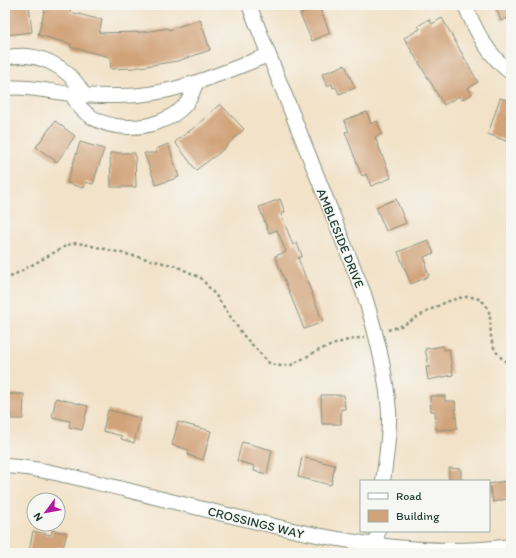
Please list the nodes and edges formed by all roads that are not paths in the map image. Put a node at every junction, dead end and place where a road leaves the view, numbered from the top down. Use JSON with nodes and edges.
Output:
{"nodes":[{"id":1,"x":249,"y":5,"type":"edge"},
{"id":2,"x":465,"y":5,"type":"edge"},
{"id":3,"x":268,"y":55,"type":"junction"},
{"id":4,"x":5,"y":58,"type":"edge"},
{"id":5,"x":511,"y":73,"type":"edge"},
{"id":6,"x":196,"y":83,"type":"junction"},
{"id":7,"x":5,"y":88,"type":"edge"},
{"id":8,"x":78,"y":94,"type":"junction"},
{"id":9,"x":5,"y":466,"type":"edge"},
{"id":10,"x":383,"y":480,"type":"edge"},
{"id":11,"x":378,"y":532,"type":"edge"},
{"id":12,"x":511,"y":546,"type":"edge"},
{"id":13,"x":376,"y":550,"type":"edge"}],
"edges":[{"from":1,"to":3,"type":"street","name":"AMBLESIDE DRIVE"},
{"from":2,"to":5,"type":"street"},
{"from":3,"to":6,"type":"street"},
{"from":3,"to":10,"type":"street","name":"AMBLESIDE DRIVE"},
{"from":4,"to":8,"type":"street"},
{"from":6,"to":8,"type":"street"},
{"from":6,"to":8,"type":"street"},
{"from":7,"to":8,"type":"street"},
{"from":9,"to":13,"type":"street","name":"CROSSINGS WAY"},
{"from":11,"to":13,"type":"street"},
{"from":12,"to":13,"type":"street","name":"CROSSINGS WAY"}]}
